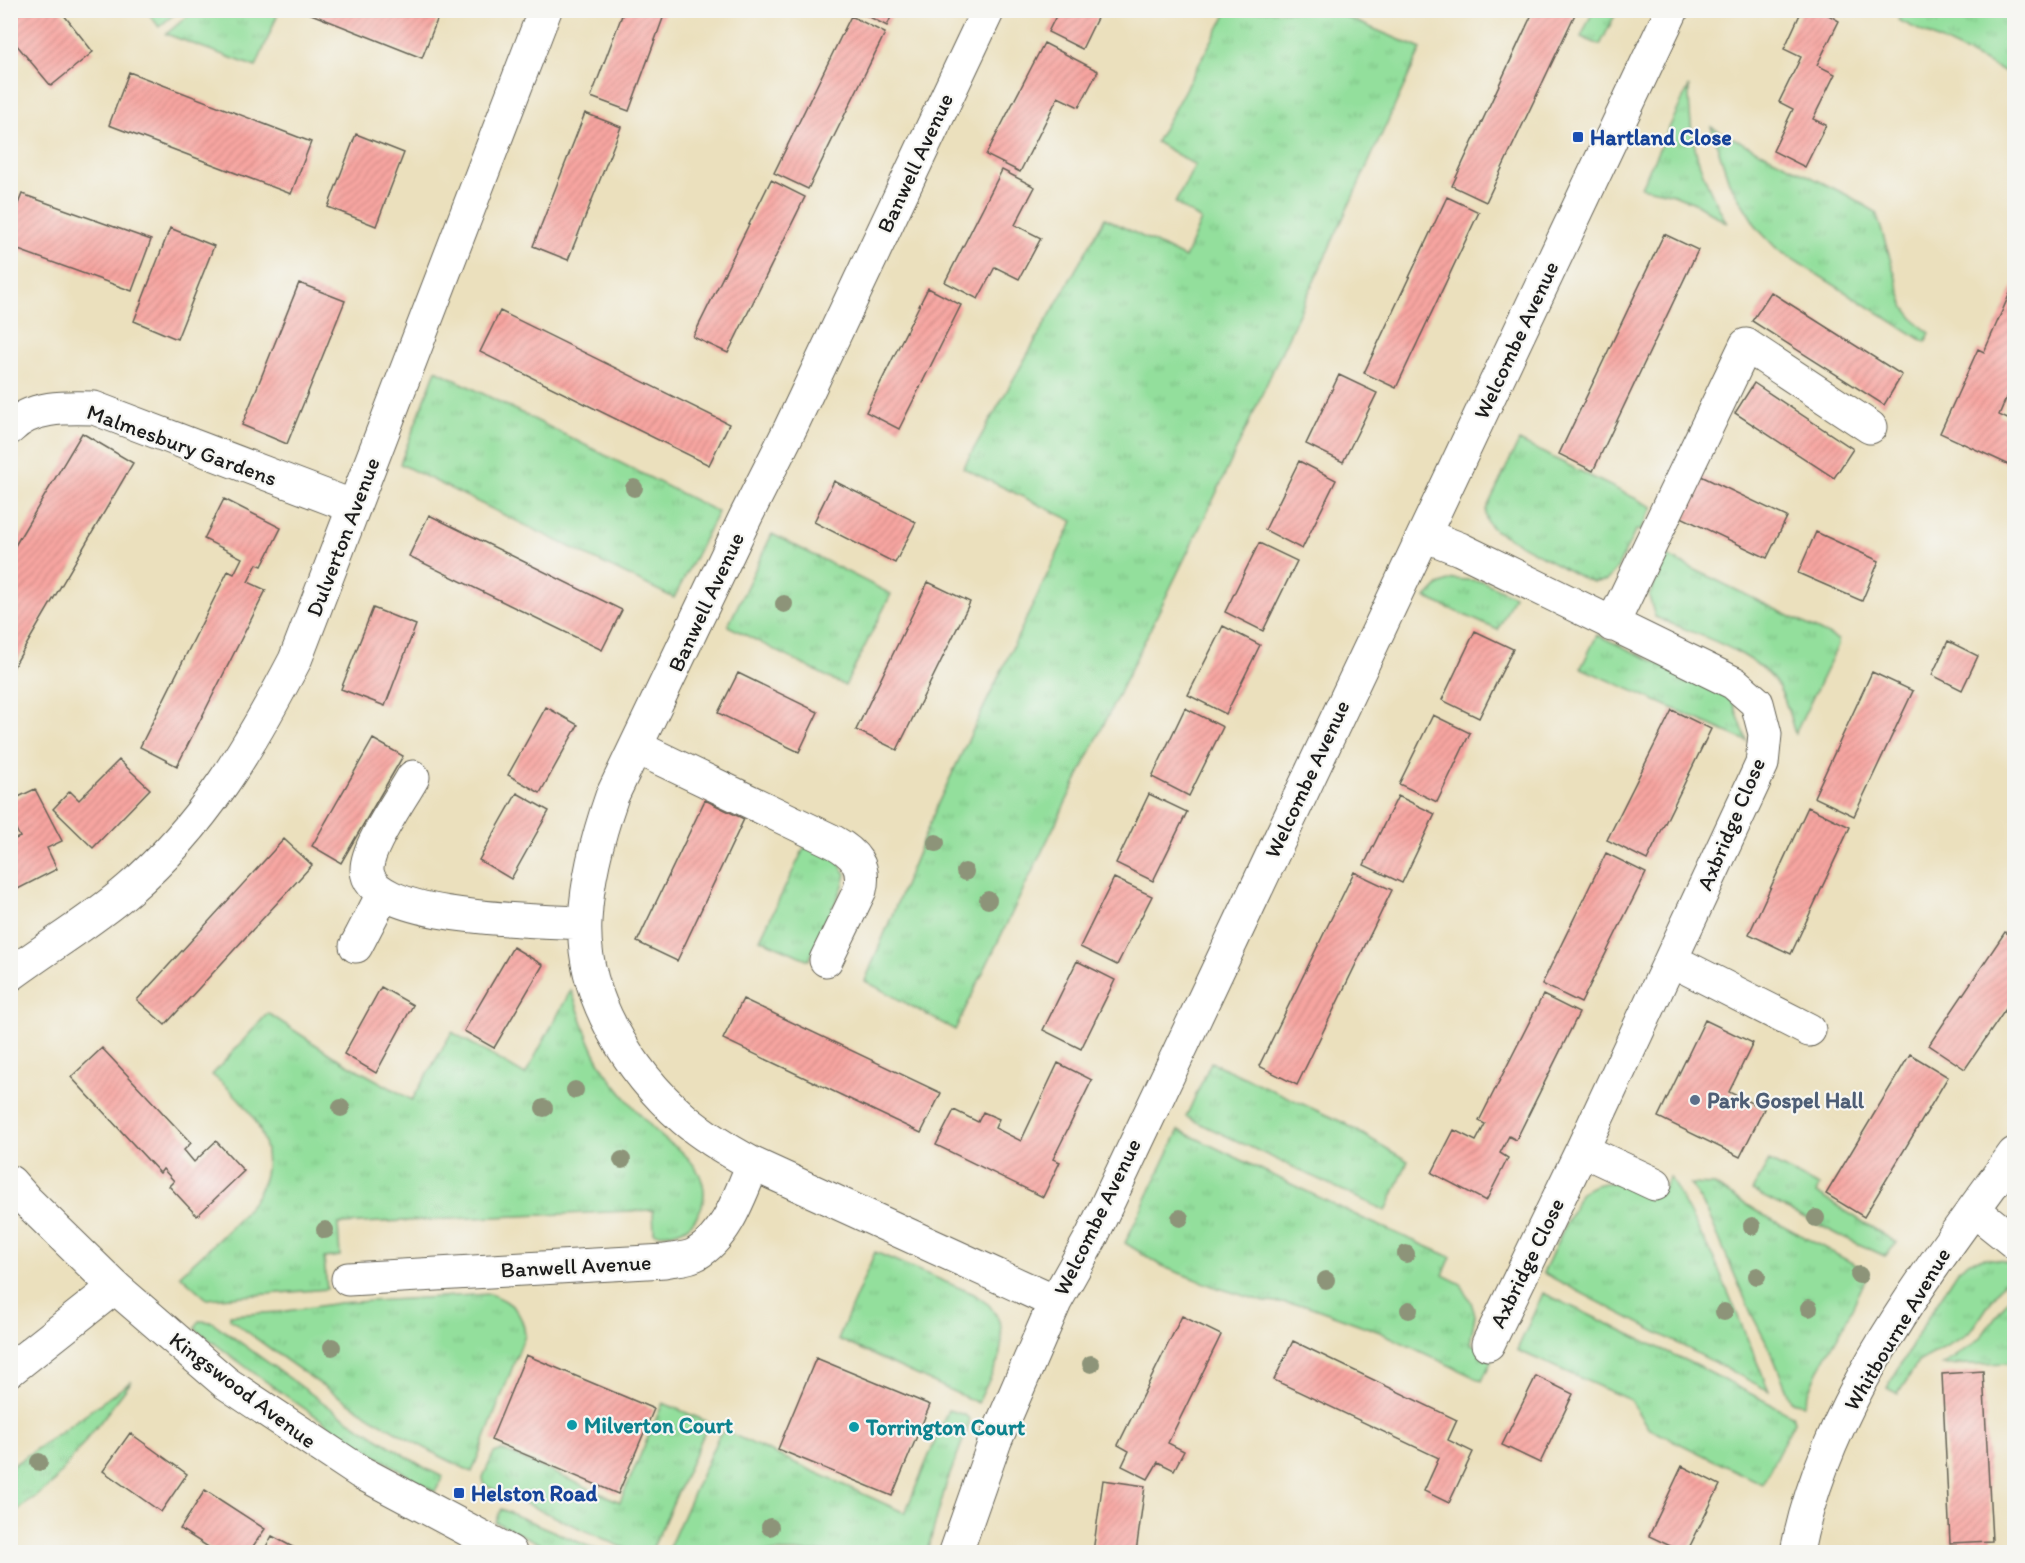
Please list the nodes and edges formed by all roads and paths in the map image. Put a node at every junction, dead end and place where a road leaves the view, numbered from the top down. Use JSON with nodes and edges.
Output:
{"nodes":[{"id":1,"x":546,"y":10,"type":"edge"},
{"id":2,"x":988,"y":10,"type":"edge"},
{"id":3,"x":1672,"y":10,"type":"edge"},
{"id":4,"x":1870,"y":427,"type":"dead end"},
{"id":5,"x":10,"y":428,"type":"edge"},
{"id":6,"x":354,"y":507,"type":"junction"},
{"id":7,"x":1424,"y":535,"type":"junction"},
{"id":8,"x":1612,"y":625,"type":"junction"},
{"id":9,"x":636,"y":747,"type":"junction"},
{"id":10,"x":414,"y":777,"type":"dead end"},
{"id":11,"x":383,"y":894,"type":"junction"},
{"id":12,"x":585,"y":923,"type":"junction"},
{"id":13,"x":356,"y":946,"type":"dead end"},
{"id":14,"x":826,"y":960,"type":"dead end"},
{"id":15,"x":1671,"y":960,"type":"junction"},
{"id":16,"x":10,"y":975,"type":"edge"},
{"id":17,"x":1809,"y":1030,"type":"dead end"},
{"id":18,"x":1582,"y":1150,"type":"junction"},
{"id":19,"x":2014,"y":1154,"type":"edge"},
{"id":20,"x":753,"y":1164,"type":"junction"},
{"id":21,"x":10,"y":1182,"type":"edge"},
{"id":22,"x":1655,"y":1184,"type":"dead end"},
{"id":23,"x":1974,"y":1210,"type":"junction"},
{"id":24,"x":2014,"y":1242,"type":"edge"},
{"id":25,"x":348,"y":1279,"type":"dead end"},
{"id":26,"x":115,"y":1287,"type":"junction"},
{"id":27,"x":1055,"y":1302,"type":"junction"},
{"id":28,"x":1488,"y":1344,"type":"dead end"},
{"id":29,"x":10,"y":1370,"type":"edge"},
{"id":30,"x":510,"y":1552,"type":"edge"},
{"id":31,"x":956,"y":1552,"type":"edge"},
{"id":32,"x":1797,"y":1552,"type":"edge"}],
"edges":[{"from":1,"to":6,"type":"street","name":"Dulverton Avenue"},
{"from":2,"to":9,"type":"street","name":"Banwell Avenue"},
{"from":3,"to":7,"type":"street","name":"Welcombe Avenue"},
{"from":4,"to":8,"type":"street"},
{"from":5,"to":6,"type":"street","name":"Malmesbury Gardens"},
{"from":6,"to":16,"type":"street","name":"Dulverton Avenue"},
{"from":7,"to":8,"type":"street","name":"Axbridge Close"},
{"from":7,"to":27,"type":"street","name":"Welcombe Avenue"},
{"from":8,"to":15,"type":"street","name":"Axbridge Close"},
{"from":9,"to":12,"type":"street","name":"Banwell Avenue"},
{"from":9,"to":14,"type":"street"},
{"from":10,"to":11,"type":"street"},
{"from":11,"to":12,"type":"street"},
{"from":11,"to":13,"type":"street"},
{"from":12,"to":20,"type":"street","name":"Banwell Avenue"},
{"from":15,"to":17,"type":"street"},
{"from":15,"to":18,"type":"street","name":"Axbridge Close"},
{"from":18,"to":22,"type":"street"},
{"from":18,"to":28,"type":"street","name":"Axbridge Close"},
{"from":19,"to":23,"type":"street","name":"Whitbourne Avenue"},
{"from":20,"to":25,"type":"street","name":"Banwell Avenue"},
{"from":20,"to":27,"type":"street","name":"Banwell Avenue"},
{"from":21,"to":26,"type":"street","name":"Kingswood Avenue"},
{"from":23,"to":24,"type":"street"},
{"from":23,"to":32,"type":"street","name":"Whitbourne Avenue"},
{"from":26,"to":29,"type":"street"},
{"from":26,"to":30,"type":"street","name":"Kingswood Avenue"},
{"from":27,"to":31,"type":"street","name":"Welcombe Avenue"}]}
